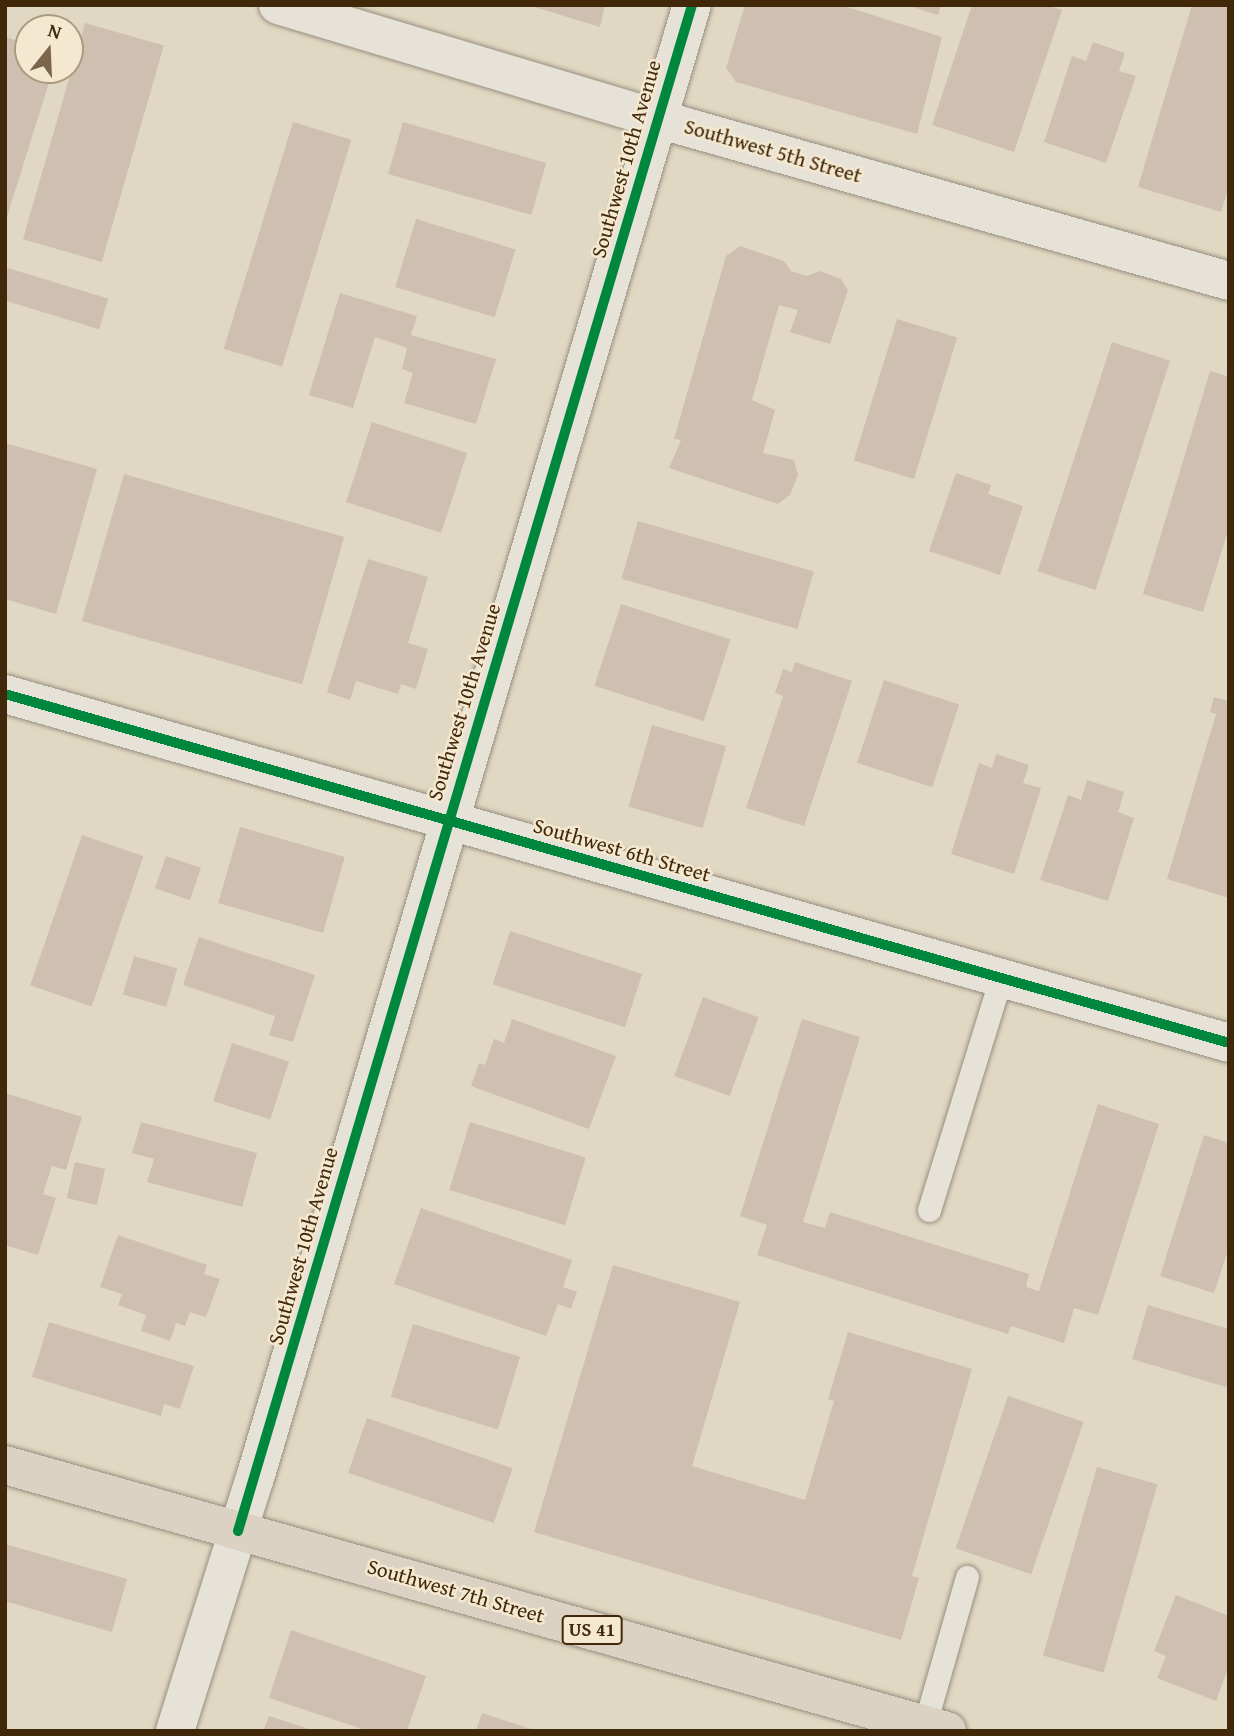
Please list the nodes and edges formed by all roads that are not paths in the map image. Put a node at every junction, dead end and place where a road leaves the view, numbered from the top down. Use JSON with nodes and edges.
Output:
{"nodes":[{"id":1,"x":278,"y":5,"type":"edge"},
{"id":2,"x":692,"y":5,"type":"edge"},
{"id":3,"x":658,"y":119,"type":"junction"},
{"id":4,"x":1229,"y":281,"type":"edge"},
{"id":5,"x":5,"y":694,"type":"edge"},
{"id":6,"x":449,"y":821,"type":"junction"},
{"id":7,"x":1000,"y":978,"type":"junction"},
{"id":8,"x":1229,"y":1044,"type":"edge"},
{"id":9,"x":929,"y":1210,"type":"dead end"},
{"id":10,"x":5,"y":1465,"type":"edge"},
{"id":11,"x":237,"y":1531,"type":"junction"},
{"id":12,"x":967,"y":1577,"type":"dead end"},
{"id":13,"x":936,"y":1728,"type":"edge"},
{"id":14,"x":175,"y":1731,"type":"edge"}],
"edges":[{"from":1,"to":3,"type":"street","name":"Southwest 5th Street"},
{"from":2,"to":3,"type":"street","name":"Southwest 10th Avenue"},
{"from":3,"to":4,"type":"street","name":"Southwest 5th Street"},
{"from":3,"to":6,"type":"street","name":"Southwest 10th Avenue"},
{"from":5,"to":6,"type":"street","name":"Southwest 6th Street"},
{"from":6,"to":7,"type":"street","name":"Southwest 6th Street"},
{"from":6,"to":11,"type":"street","name":"Southwest 10th Avenue"},
{"from":7,"to":8,"type":"street","name":"Southwest 6th Street"},
{"from":7,"to":9,"type":"lane"},
{"from":10,"to":11,"type":"main road","name":"Southwest 7th Street","number":"US 41"},
{"from":11,"to":13,"type":"main road","name":"Southwest 7th Street","number":"US 41"},
{"from":11,"to":14,"type":"street","name":"Southwest 10th Avenue"},
{"from":12,"to":13,"type":"lane"}]}
